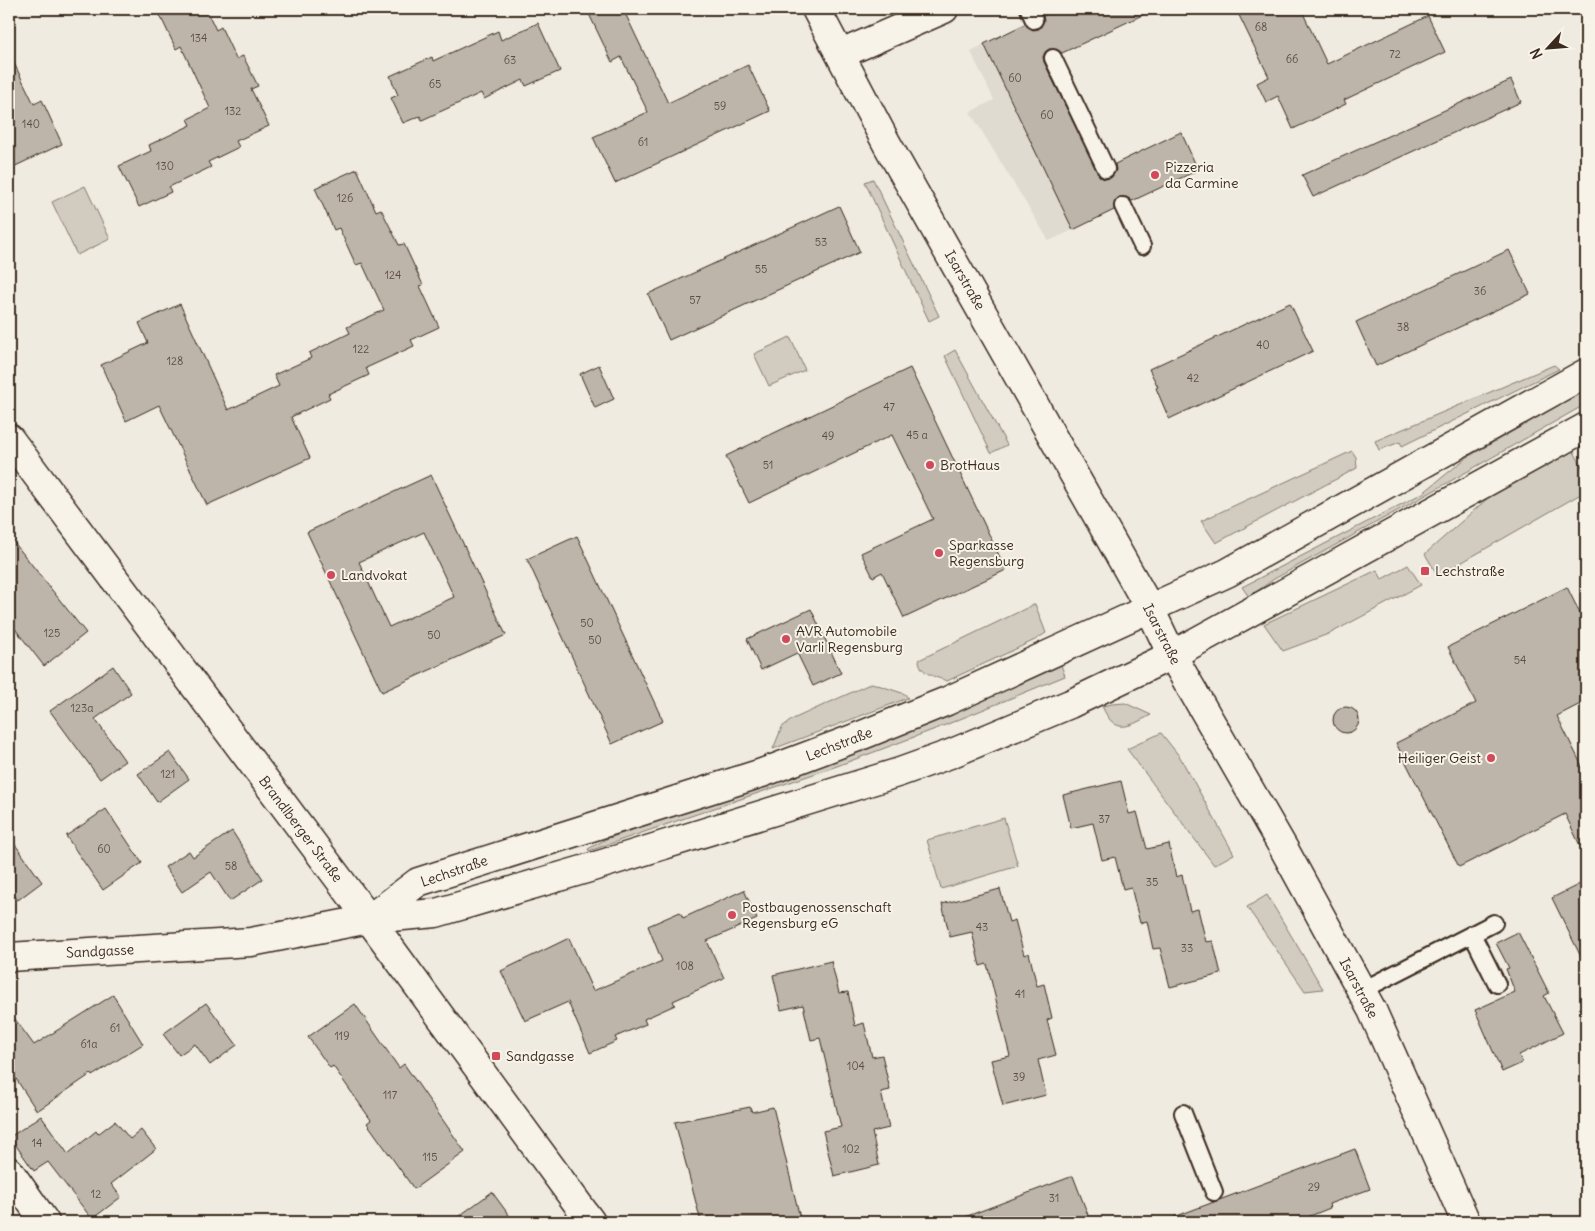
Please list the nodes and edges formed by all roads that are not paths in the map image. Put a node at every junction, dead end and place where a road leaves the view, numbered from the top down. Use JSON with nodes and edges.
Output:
{"nodes":[{"id":1,"x":816,"y":9,"type":"edge"},
{"id":2,"x":944,"y":9,"type":"edge"},
{"id":3,"x":841,"y":54,"type":"junction"},
{"id":4,"x":1053,"y":58,"type":"dead end"},
{"id":5,"x":1106,"y":169,"type":"dead end"},
{"id":6,"x":1123,"y":206,"type":"dead end"},
{"id":7,"x":1142,"y":246,"type":"dead end"},
{"id":8,"x":1586,"y":373,"type":"edge"},
{"id":9,"x":1586,"y":427,"type":"edge"},
{"id":10,"x":9,"y":438,"type":"edge"},
{"id":11,"x":1150,"y":609,"type":"junction"},
{"id":12,"x":1172,"y":655,"type":"junction"},
{"id":13,"x":369,"y":919,"type":"junction"},
{"id":14,"x":1494,"y":924,"type":"dead end"},
{"id":15,"x":1472,"y":934,"type":"junction"},
{"id":16,"x":9,"y":957,"type":"edge"},
{"id":17,"x":1497,"y":984,"type":"dead end"},
{"id":18,"x":1361,"y":991,"type":"junction"},
{"id":19,"x":1183,"y":1113,"type":"dead end"},
{"id":20,"x":9,"y":1171,"type":"edge"},
{"id":21,"x":1214,"y":1192,"type":"dead end"},
{"id":22,"x":45,"y":1222,"type":"edge"},
{"id":23,"x":591,"y":1222,"type":"edge"},
{"id":24,"x":1466,"y":1222,"type":"edge"}],
"edges":[{"from":1,"to":3,"type":"street","name":"Isarstraße"},
{"from":2,"to":3,"type":"street"},
{"from":3,"to":11,"type":"street","name":"Isarstraße"},
{"from":4,"to":5,"type":"lane"},
{"from":6,"to":7,"type":"lane"},
{"from":8,"to":11,"type":"street","name":"Lechstraße"},
{"from":9,"to":12,"type":"street"},
{"from":10,"to":13,"type":"street","name":"Brandlberger Straße"},
{"from":11,"to":12,"type":"street","name":"Isarstraße"},
{"from":11,"to":13,"type":"street","name":"Lechstraße"},
{"from":12,"to":13,"type":"street"},
{"from":12,"to":18,"type":"street","name":"Isarstraße"},
{"from":13,"to":16,"type":"street","name":"Sandgasse"},
{"from":13,"to":23,"type":"street","name":"Brandlberger Straße"},
{"from":14,"to":15,"type":"lane"},
{"from":15,"to":17,"type":"lane"},
{"from":15,"to":18,"type":"lane"},
{"from":18,"to":24,"type":"street","name":"Isarstraße"},
{"from":19,"to":21,"type":"lane"},
{"from":20,"to":22,"type":"street"}]}
